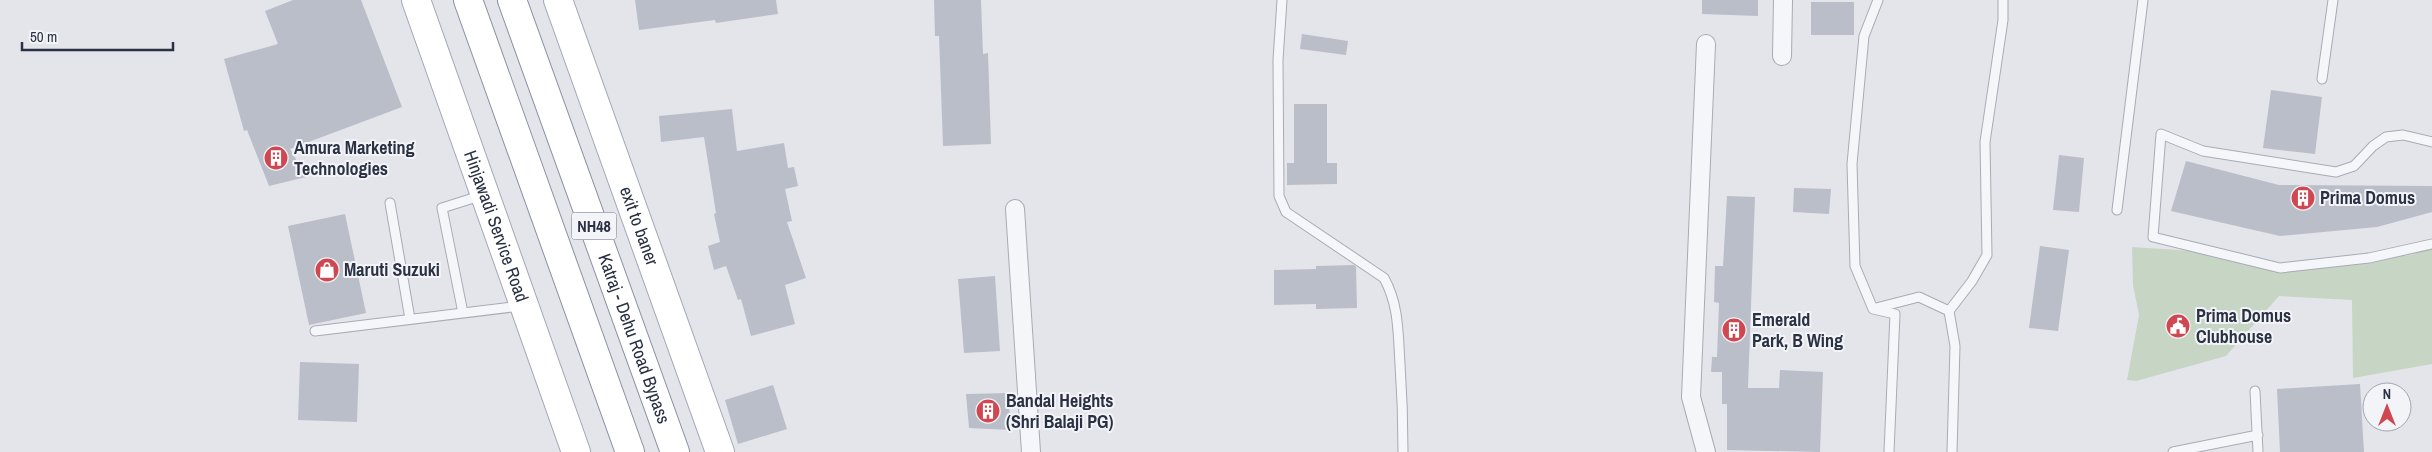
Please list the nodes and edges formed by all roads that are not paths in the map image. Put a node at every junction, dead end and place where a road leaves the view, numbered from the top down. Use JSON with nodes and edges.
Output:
{"nodes":[{"id":1,"x":416,"y":0,"type":"edge"},
{"id":2,"x":468,"y":0,"type":"edge"},
{"id":3,"x":512,"y":0,"type":"edge"},
{"id":4,"x":558,"y":0,"type":"edge"},
{"id":5,"x":1282,"y":0,"type":"edge"},
{"id":6,"x":1783,"y":0,"type":"edge"},
{"id":7,"x":1878,"y":0,"type":"edge"},
{"id":8,"x":2003,"y":0,"type":"edge"},
{"id":9,"x":2143,"y":0,"type":"edge"},
{"id":10,"x":2333,"y":0,"type":"edge"},
{"id":11,"x":1706,"y":44,"type":"dead end"},
{"id":12,"x":1782,"y":56,"type":"dead end"},
{"id":13,"x":2322,"y":79,"type":"dead end"},
{"id":14,"x":2432,"y":142,"type":"edge"},
{"id":15,"x":484,"y":194,"type":"junction"},
{"id":16,"x":390,"y":203,"type":"dead end"},
{"id":17,"x":1016,"y":209,"type":"dead end"},
{"id":18,"x":2117,"y":210,"type":"dead end"},
{"id":19,"x":2432,"y":244,"type":"edge"},
{"id":20,"x":524,"y":306,"type":"junction"},
{"id":21,"x":1873,"y":309,"type":"junction"},
{"id":22,"x":1949,"y":311,"type":"junction"},
{"id":23,"x":463,"y":313,"type":"junction"},
{"id":24,"x":410,"y":319,"type":"junction"},
{"id":25,"x":315,"y":331,"type":"dead end"},
{"id":26,"x":2255,"y":391,"type":"dead end"},
{"id":27,"x":2258,"y":435,"type":"junction"},
{"id":28,"x":576,"y":452,"type":"edge"},
{"id":29,"x":630,"y":452,"type":"edge"},
{"id":30,"x":675,"y":452,"type":"edge"},
{"id":31,"x":720,"y":452,"type":"edge"},
{"id":32,"x":1031,"y":452,"type":"edge"},
{"id":33,"x":1402,"y":452,"type":"edge"},
{"id":34,"x":1706,"y":452,"type":"edge"},
{"id":35,"x":1889,"y":452,"type":"edge"},
{"id":36,"x":1952,"y":452,"type":"edge"},
{"id":37,"x":2173,"y":452,"type":"edge"},
{"id":38,"x":2258,"y":452,"type":"edge"}],
"edges":[{"from":1,"to":15,"type":"main road","name":"Hinjawadi Service Road"},
{"from":2,"to":29,"type":"main road","number":"NH48"},
{"from":3,"to":30,"type":"main road","name":"Katraj - Dehu Road Bypass","number":"NH48"},
{"from":4,"to":31,"type":"main road","name":"exit to baner"},
{"from":5,"to":33,"type":"lane"},
{"from":6,"to":12,"type":"street"},
{"from":7,"to":21,"type":"lane"},
{"from":8,"to":22,"type":"lane"},
{"from":9,"to":18,"type":"lane"},
{"from":10,"to":13,"type":"lane"},
{"from":11,"to":34,"type":"street"},
{"from":14,"to":19,"type":"lane"},
{"from":15,"to":20,"type":"main road","name":"Hinjawadi Service Road"},
{"from":15,"to":23,"type":"lane"},
{"from":16,"to":24,"type":"lane"},
{"from":17,"to":32,"type":"street"},
{"from":20,"to":23,"type":"lane"},
{"from":20,"to":28,"type":"main road","name":"Hinjawadi Service Road"},
{"from":21,"to":22,"type":"lane"},
{"from":21,"to":35,"type":"lane"},
{"from":22,"to":36,"type":"lane"},
{"from":23,"to":24,"type":"lane"},
{"from":24,"to":25,"type":"lane"},
{"from":26,"to":27,"type":"lane"},
{"from":27,"to":37,"type":"lane"},
{"from":27,"to":38,"type":"lane"}]}
